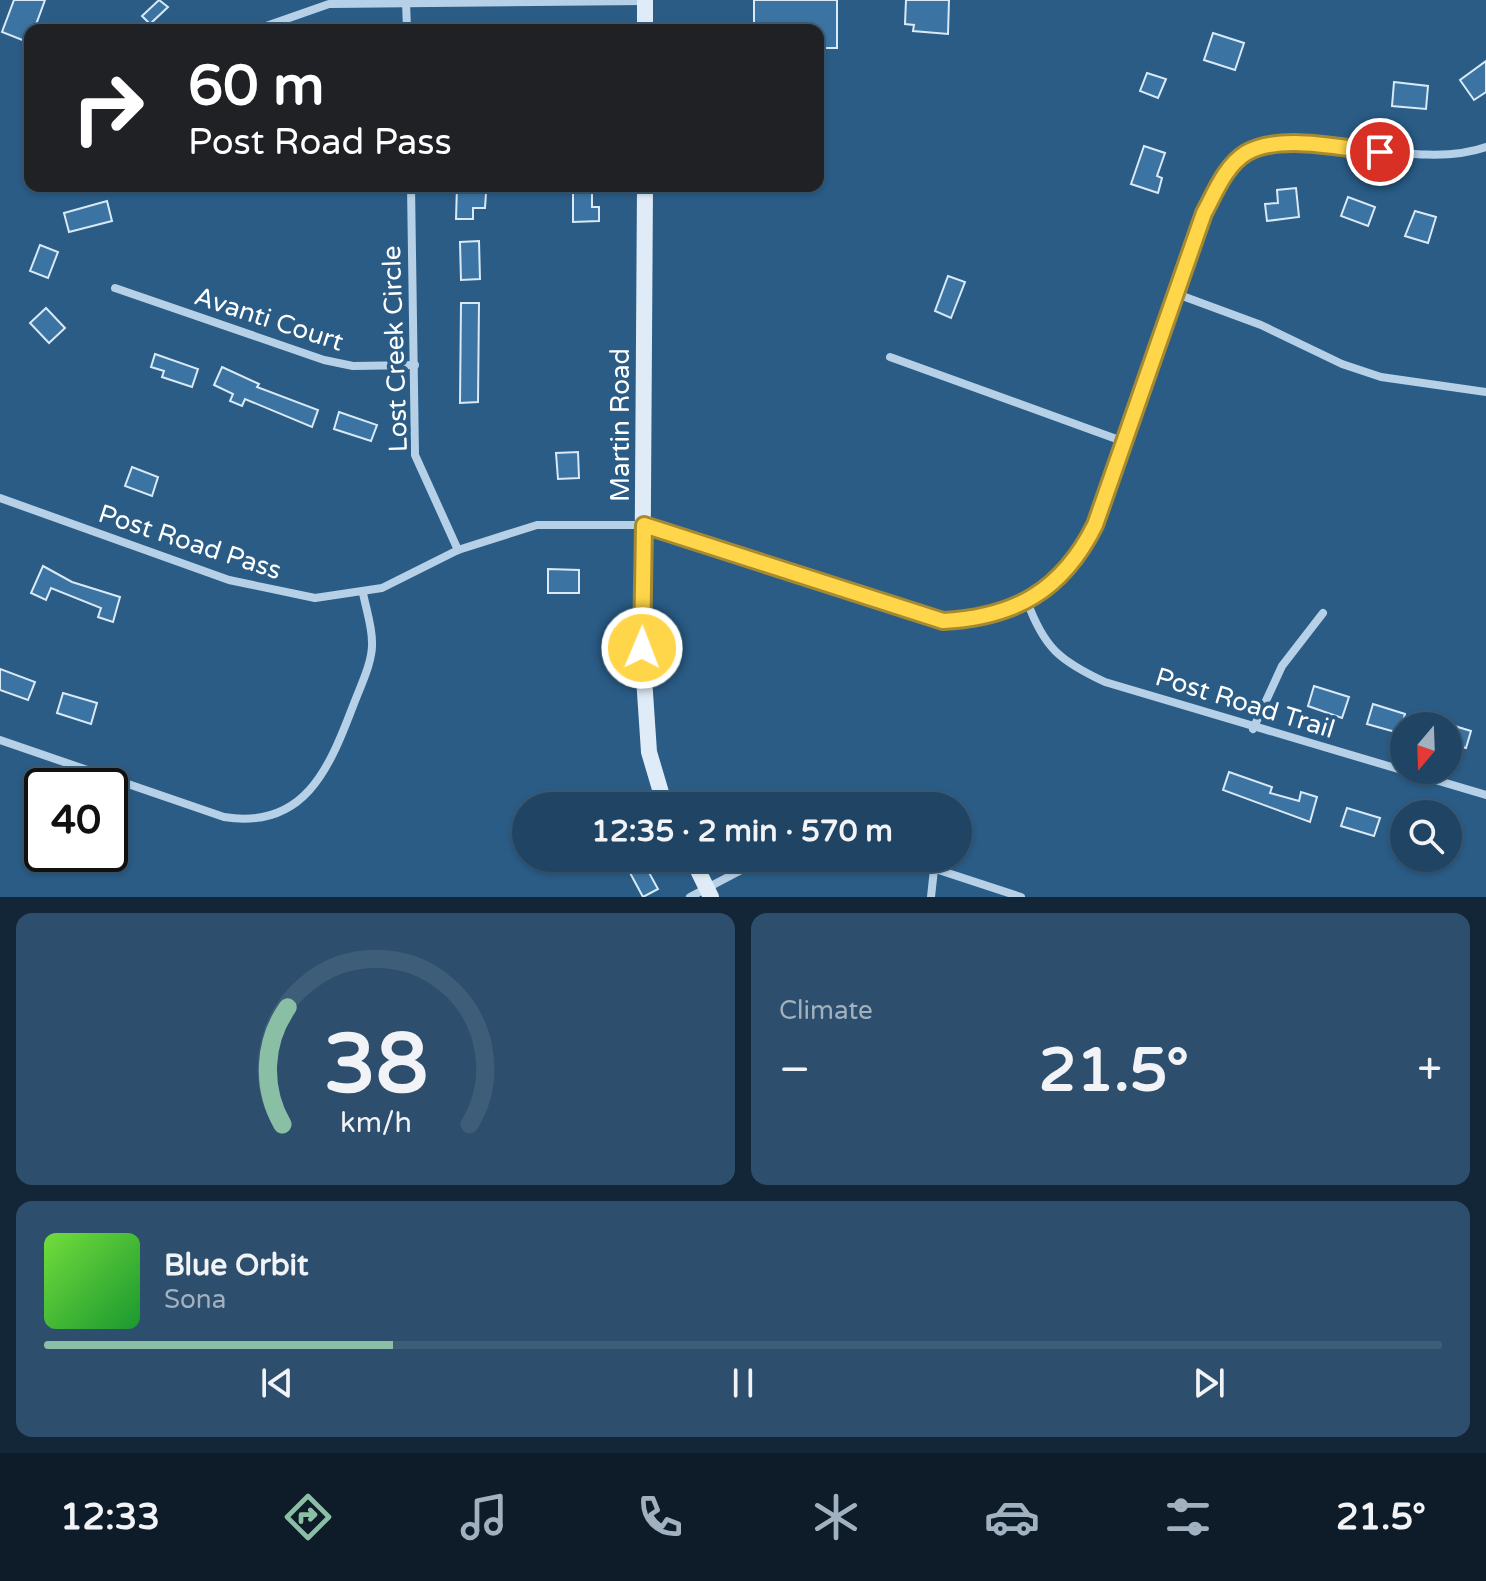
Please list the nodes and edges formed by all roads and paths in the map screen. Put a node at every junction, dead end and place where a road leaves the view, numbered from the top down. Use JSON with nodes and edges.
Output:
{"nodes":[{"id":1,"x":645,"y":0,"type":"edge"},
{"id":2,"x":406,"y":2,"type":"edge"},
{"id":3,"x":272,"y":24,"type":"edge"},
{"id":4,"x":407,"y":24,"type":"edge"},
{"id":5,"x":645,"y":24,"type":"edge"},
{"id":6,"x":1486,"y":147,"type":"edge"},
{"id":7,"x":411,"y":192,"type":"edge"},
{"id":8,"x":645,"y":192,"type":"edge"},
{"id":9,"x":115,"y":288,"type":"dead end"},
{"id":10,"x":1177,"y":294,"type":"junction"},
{"id":11,"x":890,"y":357,"type":"dead end"},
{"id":12,"x":415,"y":365,"type":"junction"},
{"id":13,"x":1486,"y":392,"type":"edge"},
{"id":14,"x":1122,"y":441,"type":"junction"},
{"id":15,"x":0,"y":498,"type":"edge"},
{"id":16,"x":644,"y":525,"type":"junction"},
{"id":17,"x":458,"y":550,"type":"junction"},
{"id":18,"x":363,"y":593,"type":"junction"},
{"id":19,"x":1027,"y":601,"type":"junction"},
{"id":20,"x":1323,"y":613,"type":"dead end"},
{"id":21,"x":1253,"y":729,"type":"junction"},
{"id":22,"x":0,"y":740,"type":"edge"},
{"id":23,"x":662,"y":792,"type":"edge"},
{"id":24,"x":1486,"y":795,"type":"edge"},
{"id":25,"x":699,"y":872,"type":"edge"},
{"id":26,"x":742,"y":872,"type":"edge"},
{"id":27,"x":934,"y":872,"type":"edge"},
{"id":28,"x":943,"y":872,"type":"edge"},
{"id":29,"x":709,"y":893,"type":"edge"},
{"id":30,"x":690,"y":897,"type":"edge"},
{"id":31,"x":931,"y":897,"type":"edge"},
{"id":32,"x":1021,"y":897,"type":"edge"}],
"edges":[{"from":1,"to":2,"type":"street"},
{"from":1,"to":5,"type":"street"},
{"from":2,"to":3,"type":"street"},
{"from":2,"to":4,"type":"street"},
{"from":6,"to":10,"type":"street","name":"Post Road Pass"},
{"from":7,"to":12,"type":"street","name":"Lost Creek Circle"},
{"from":8,"to":16,"type":"street","name":"Martin Road"},
{"from":9,"to":12,"type":"street","name":"Avanti Court"},
{"from":10,"to":13,"type":"street"},
{"from":10,"to":14,"type":"street","name":"Post Road Pass"},
{"from":11,"to":14,"type":"street"},
{"from":12,"to":17,"type":"street","name":"Lost Creek Circle"},
{"from":14,"to":19,"type":"street","name":"Post Road Pass"},
{"from":15,"to":18,"type":"street","name":"Post Road Pass"},
{"from":16,"to":17,"type":"street","name":"Post Road Pass"},
{"from":16,"to":19,"type":"street","name":"Post Road Pass"},
{"from":16,"to":23,"type":"street","name":"Martin Road"},
{"from":17,"to":18,"type":"street","name":"Post Road Pass"},
{"from":18,"to":22,"type":"street"},
{"from":19,"to":21,"type":"street","name":"Post Road Trail"},
{"from":20,"to":21,"type":"street"},
{"from":21,"to":24,"type":"street","name":"Post Road Trail"},
{"from":25,"to":29,"type":"street"},
{"from":26,"to":29,"type":"street"},
{"from":27,"to":31,"type":"street"},
{"from":28,"to":32,"type":"street"},
{"from":29,"to":30,"type":"street"}]}
